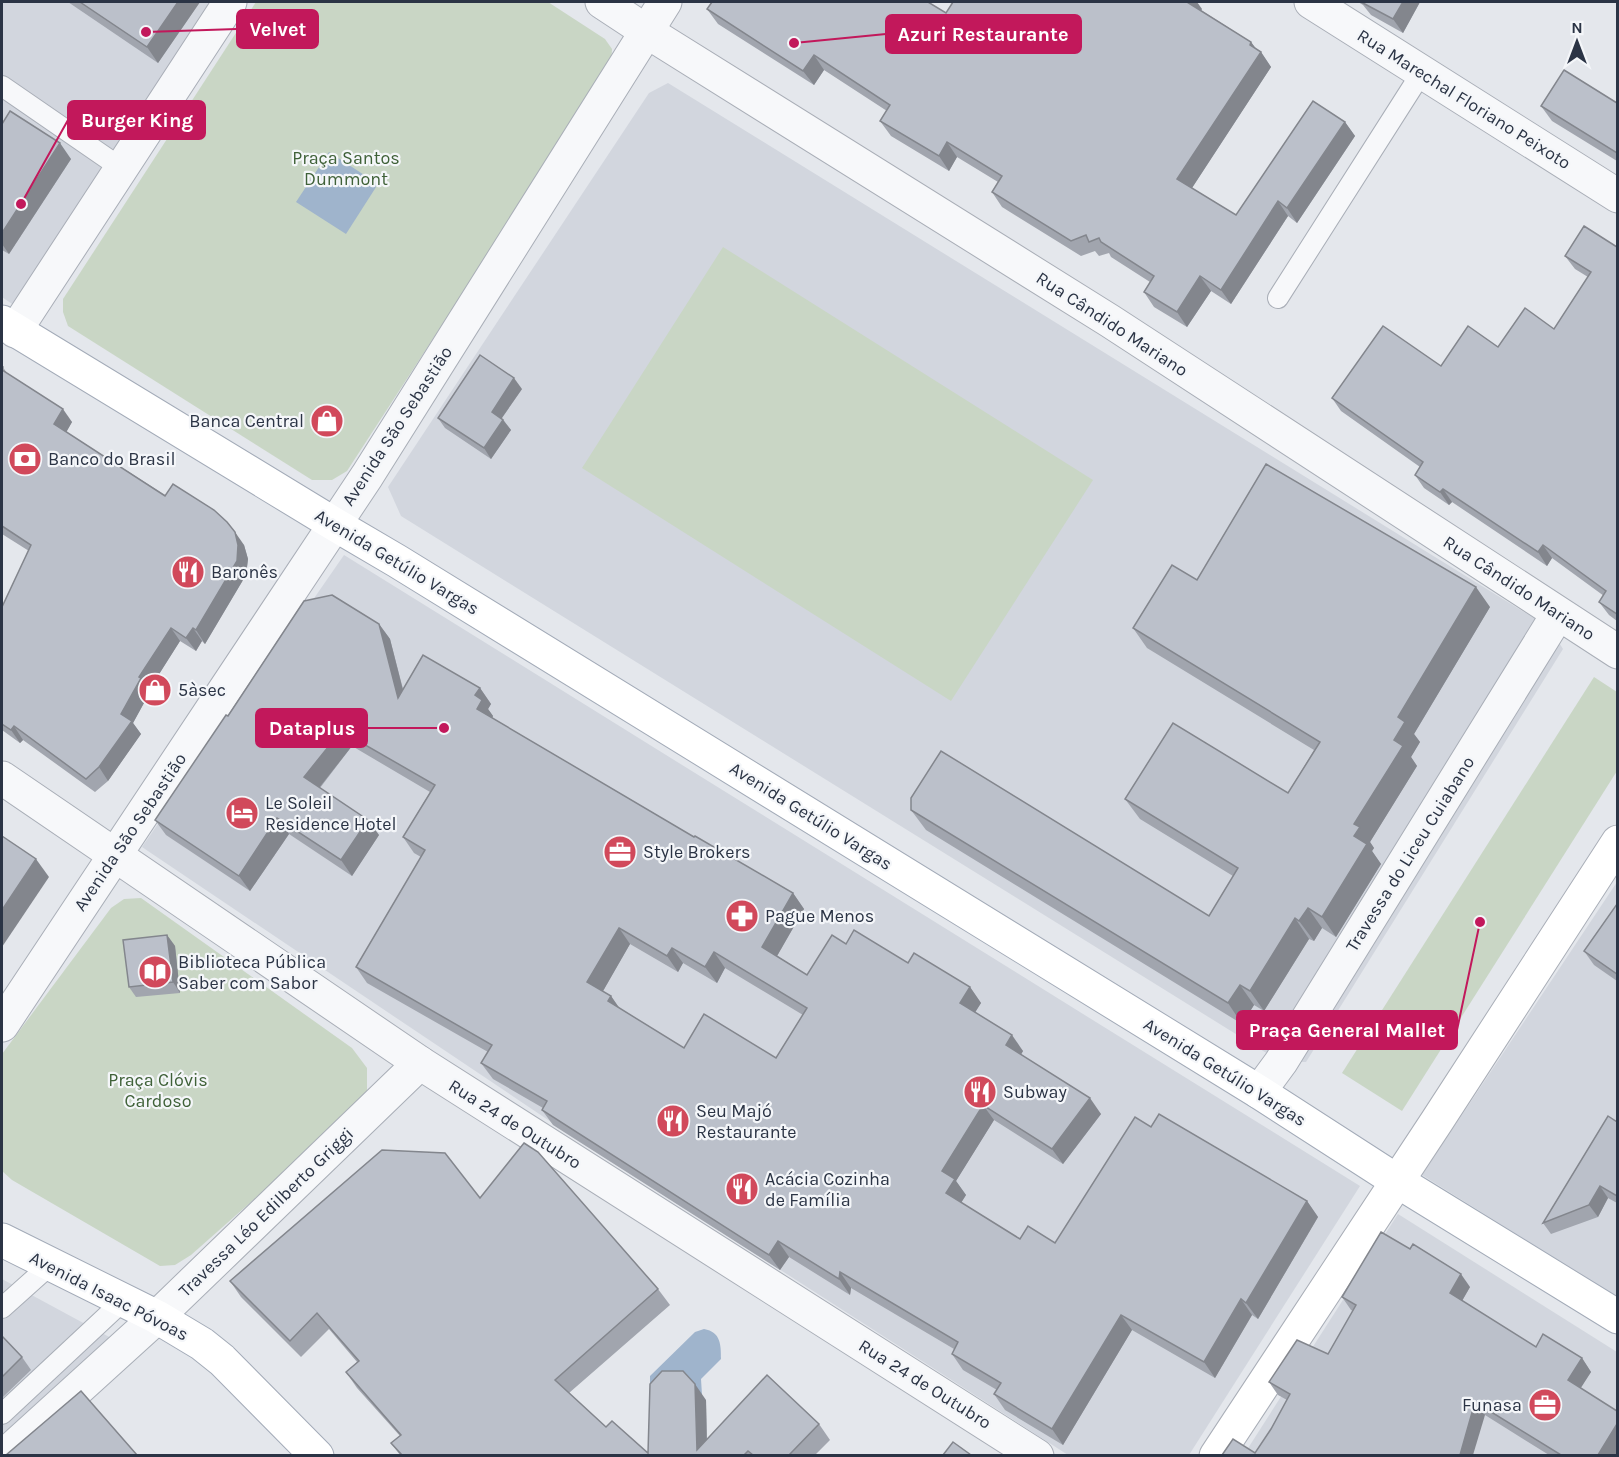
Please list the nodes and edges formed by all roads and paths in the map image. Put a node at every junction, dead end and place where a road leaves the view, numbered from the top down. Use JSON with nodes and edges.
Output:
{"nodes":[{"id":1,"x":230,"y":2,"type":"edge"},
{"id":2,"x":602,"y":2,"type":"edge"},
{"id":3,"x":665,"y":2,"type":"edge"},
{"id":4,"x":1311,"y":2,"type":"edge"},
{"id":5,"x":646,"y":31,"type":"junction"},
{"id":6,"x":1422,"y":72,"type":"junction"},
{"id":7,"x":2,"y":86,"type":"edge"},
{"id":8,"x":121,"y":168,"type":"junction"},
{"id":9,"x":1617,"y":196,"type":"edge"},
{"id":10,"x":1278,"y":298,"type":"dead end"},
{"id":11,"x":8,"y":326,"type":"edge"},
{"id":12,"x":334,"y":524,"type":"junction"},
{"id":13,"x":1558,"y":614,"type":"junction"},
{"id":14,"x":1617,"y":652,"type":"edge"},
{"id":15,"x":2,"y":778,"type":"edge"},
{"id":16,"x":1617,"y":842,"type":"edge"},
{"id":17,"x":114,"y":856,"type":"junction"},
{"id":18,"x":2,"y":1025,"type":"edge"},
{"id":19,"x":420,"y":1063,"type":"junction"},
{"id":20,"x":1259,"y":1092,"type":"junction"},
{"id":21,"x":1397,"y":1181,"type":"junction"},
{"id":22,"x":2,"y":1240,"type":"edge"},
{"id":23,"x":50,"y":1264,"type":"junction"},
{"id":24,"x":123,"y":1301,"type":"junction"},
{"id":25,"x":2,"y":1308,"type":"edge"},
{"id":26,"x":157,"y":1317,"type":"junction"},
{"id":27,"x":1617,"y":1317,"type":"edge"},
{"id":28,"x":2,"y":1414,"type":"edge"},
{"id":29,"x":4,"y":1455,"type":"edge"},
{"id":30,"x":317,"y":1455,"type":"edge"},
{"id":31,"x":1037,"y":1455,"type":"edge"},
{"id":32,"x":1216,"y":1455,"type":"edge"}],
"edges":[{"from":1,"to":8,"type":"street"},
{"from":2,"to":5,"type":"street","name":"Rua Cândido Mariano"},
{"from":3,"to":5,"type":"street","name":"Avenida São Sebastião"},
{"from":4,"to":6,"type":"street","name":"Rua Marechal Floriano Peixoto"},
{"from":5,"to":12,"type":"street","name":"Avenida São Sebastião"},
{"from":5,"to":13,"type":"street","name":"Rua Cândido Mariano"},
{"from":6,"to":9,"type":"street","name":"Rua Marechal Floriano Peixoto"},
{"from":6,"to":10,"type":"lane"},
{"from":7,"to":8,"type":"lane"},
{"from":8,"to":11,"type":"street"},
{"from":11,"to":12,"type":"main road","name":"Avenida Getúlio Vargas"},
{"from":12,"to":17,"type":"street","name":"Avenida São Sebastião"},
{"from":12,"to":20,"type":"main road","name":"Avenida Getúlio Vargas"},
{"from":13,"to":14,"type":"street","name":"Rua Cândido Mariano"},
{"from":13,"to":20,"type":"street","name":"Travessa do Liceu Cuiabano"},
{"from":15,"to":17,"type":"street","name":"Rua 24 de Outubro"},
{"from":16,"to":21,"type":"main road"},
{"from":17,"to":18,"type":"street","name":"Avenida São Sebastião"},
{"from":17,"to":19,"type":"street","name":"Rua 24 de Outubro"},
{"from":19,"to":26,"type":"street","name":"Travessa Léo Edilberto Griggi"},
{"from":19,"to":31,"type":"street","name":"Rua 24 de Outubro"},
{"from":20,"to":21,"type":"main road","name":"Avenida Getúlio Vargas"},
{"from":21,"to":27,"type":"main road","name":"Avenida Getúlio Vargas"},
{"from":21,"to":32,"type":"main road"},
{"from":22,"to":23,"type":"main road","name":"Avenida Isaac Póvoas"},
{"from":23,"to":24,"type":"main road","name":"Avenida Isaac Póvoas"},
{"from":23,"to":25,"type":"lane"},
{"from":24,"to":26,"type":"main road","name":"Avenida Isaac Póvoas"},
{"from":24,"to":28,"type":"lane"},
{"from":26,"to":29,"type":"street","name":"Travessa Léo Edilberto Griggi"},
{"from":26,"to":30,"type":"main road","name":"Avenida Isaac Póvoas"}]}
